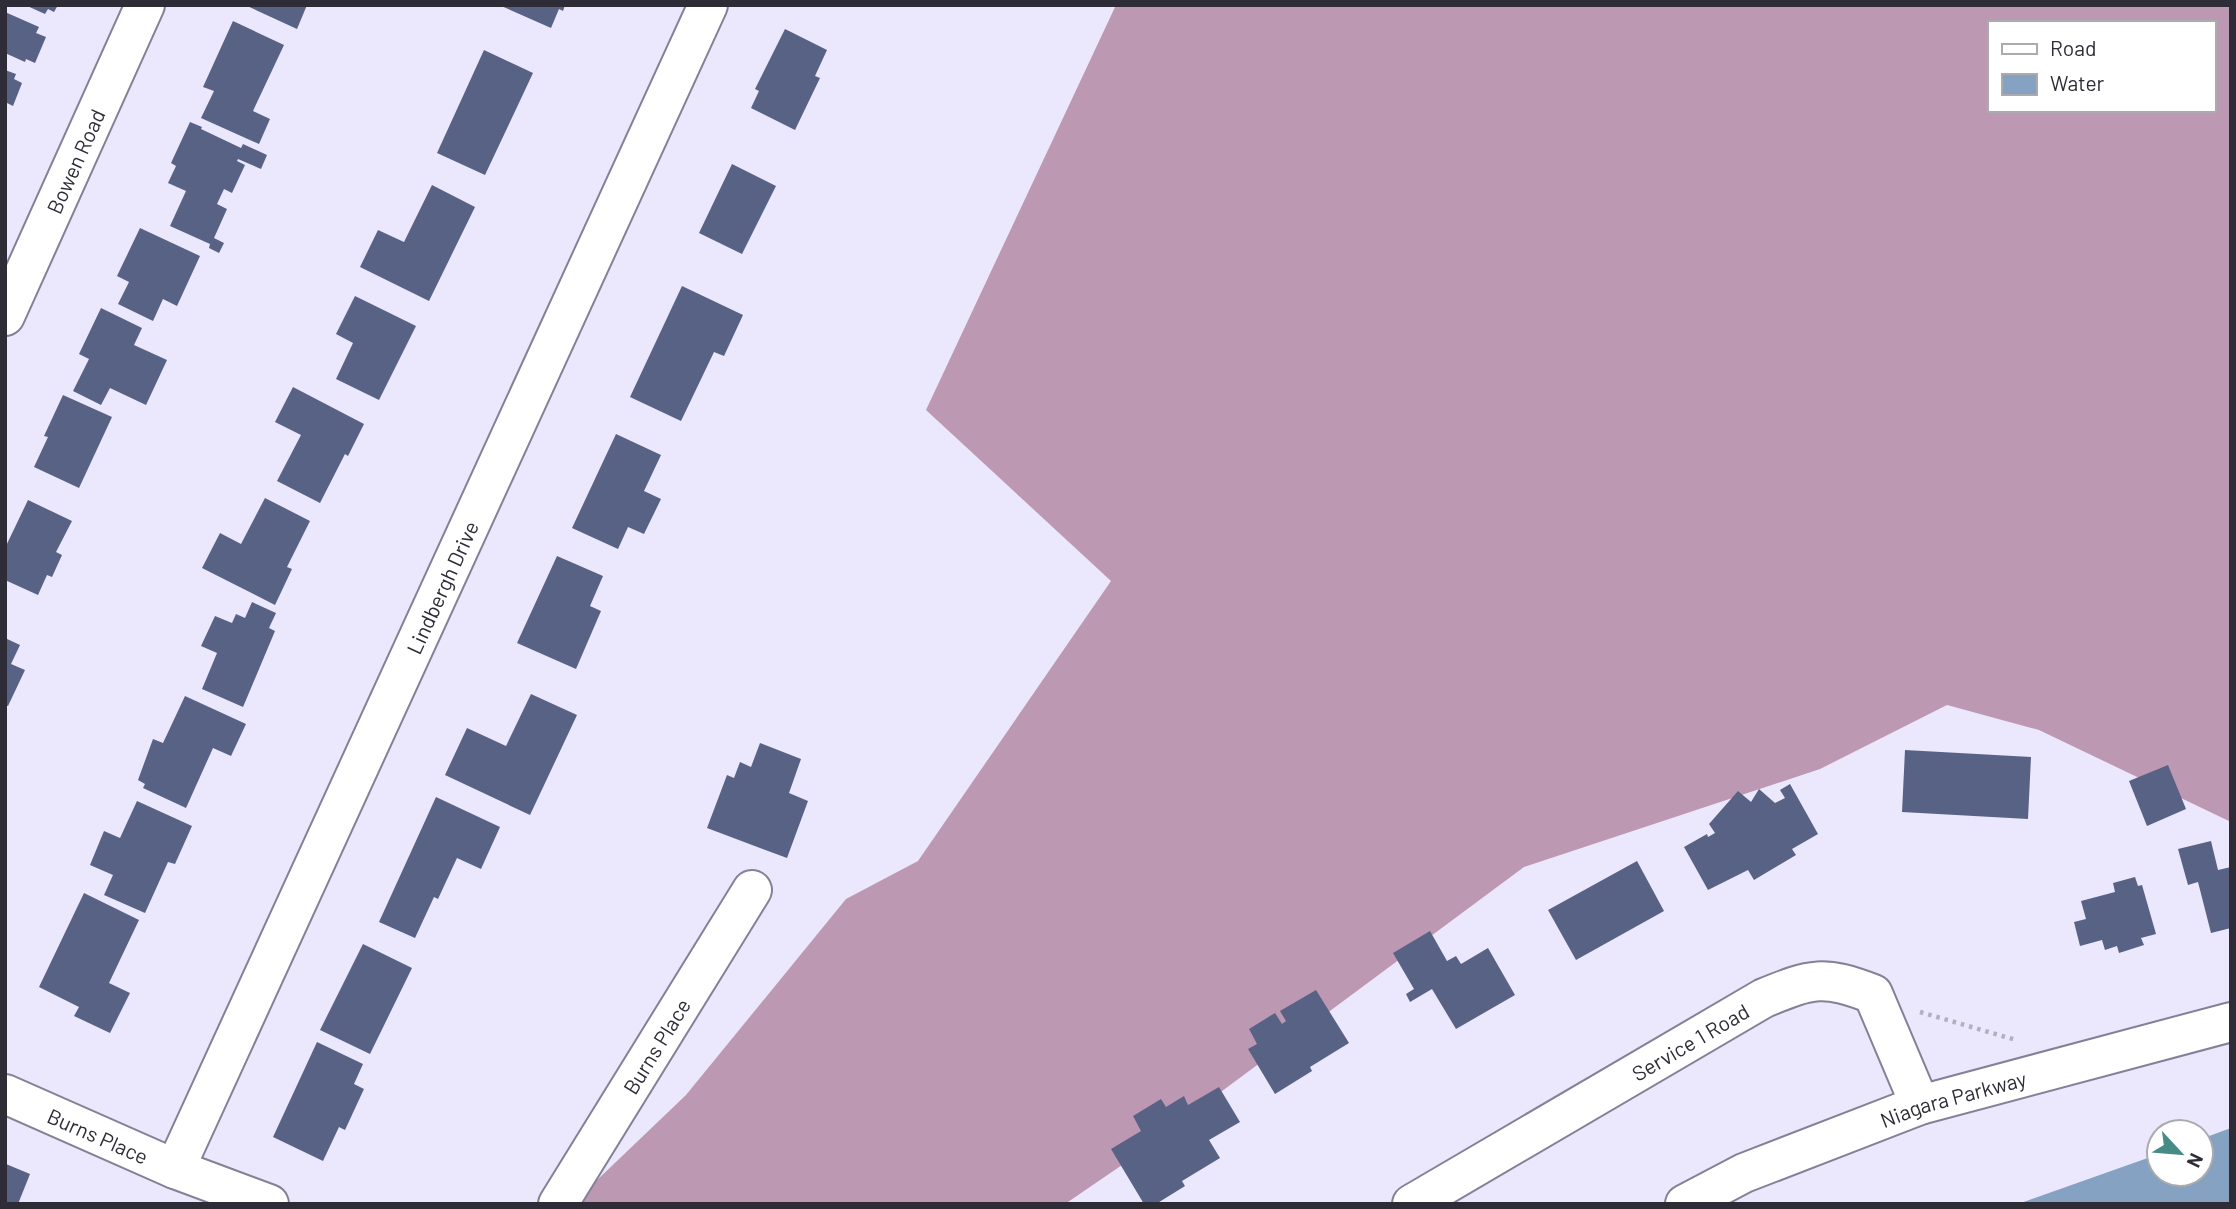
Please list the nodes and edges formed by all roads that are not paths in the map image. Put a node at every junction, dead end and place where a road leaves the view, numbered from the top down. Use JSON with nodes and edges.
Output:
{"nodes":[{"id":1,"x":145,"y":5,"type":"edge"},
{"id":2,"x":708,"y":5,"type":"edge"},
{"id":3,"x":5,"y":316,"type":"edge"},
{"id":4,"x":752,"y":890,"type":"dead end"},
{"id":5,"x":2231,"y":1022,"type":"edge"},
{"id":6,"x":5,"y":1094,"type":"edge"},
{"id":7,"x":1920,"y":1105,"type":"junction"},
{"id":8,"x":175,"y":1169,"type":"junction"},
{"id":9,"x":269,"y":1204,"type":"edge"},
{"id":10,"x":558,"y":1204,"type":"edge"},
{"id":11,"x":1412,"y":1204,"type":"edge"},
{"id":12,"x":1685,"y":1204,"type":"edge"}],
"edges":[{"from":1,"to":3,"type":"street","name":"Bowen Road"},
{"from":2,"to":8,"type":"street","name":"Lindbergh Drive"},
{"from":4,"to":10,"type":"street","name":"Burns Place"},
{"from":5,"to":7,"type":"street","name":"Niagara Parkway"},
{"from":6,"to":8,"type":"street","name":"Burns Place"},
{"from":7,"to":11,"type":"street","name":"Service 1 Road"},
{"from":7,"to":12,"type":"street","name":"Niagara Parkway"},
{"from":8,"to":9,"type":"street","name":"Burns Place"}]}
